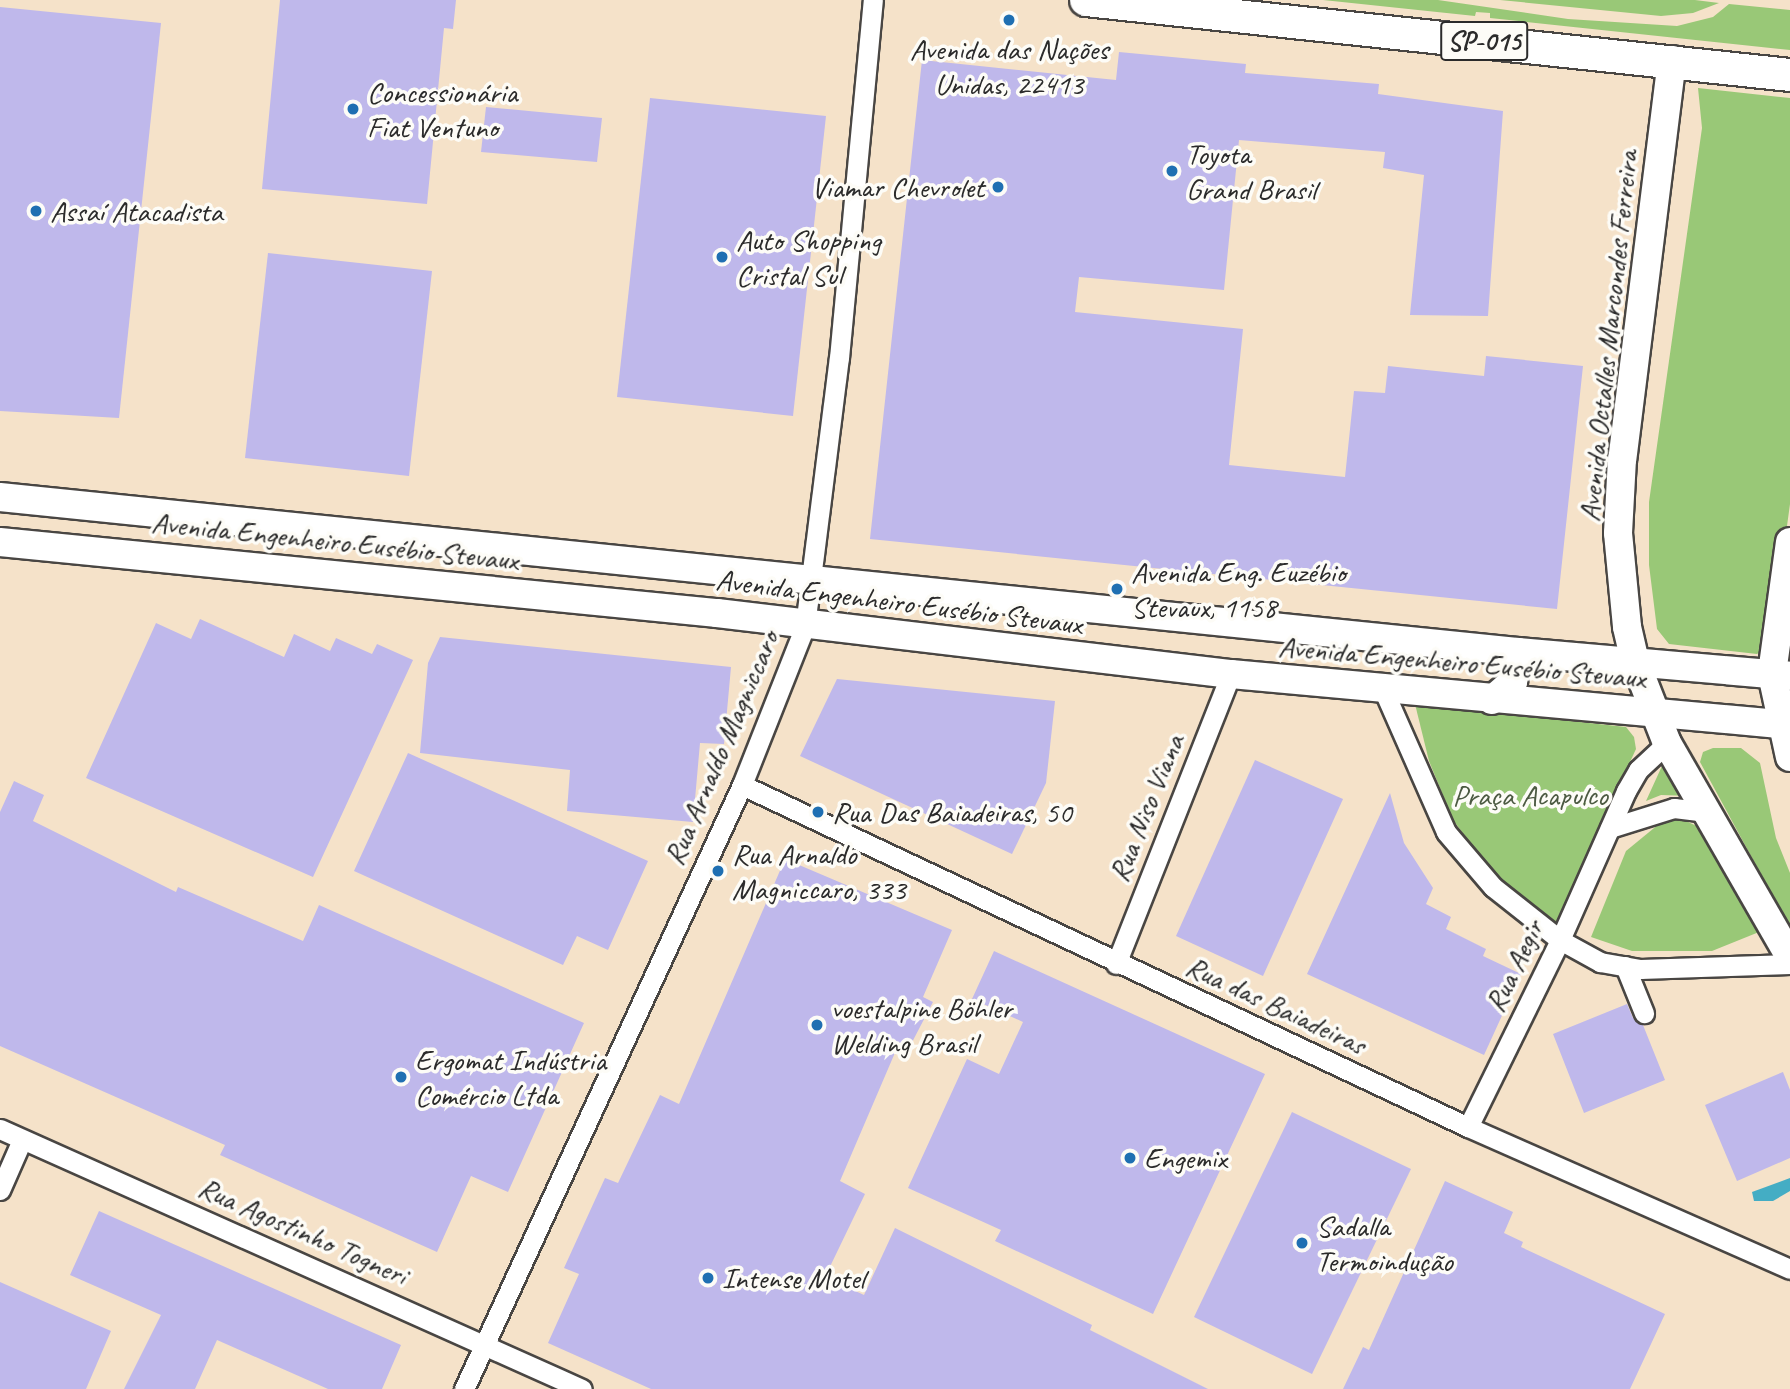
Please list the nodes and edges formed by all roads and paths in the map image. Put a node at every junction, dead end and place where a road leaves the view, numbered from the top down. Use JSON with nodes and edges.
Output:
{"nodes":[{"id":1,"x":873,"y":0,"type":"edge"},
{"id":2,"x":1086,"y":0,"type":"edge"},
{"id":3,"x":1291,"y":11,"type":"edge"},
{"id":4,"x":1672,"y":60,"type":"junction"},
{"id":5,"x":1790,"y":75,"type":"edge"},
{"id":6,"x":0,"y":497,"type":"edge"},
{"id":7,"x":137,"y":510,"type":"junction"},
{"id":8,"x":241,"y":521,"type":"junction"},
{"id":9,"x":0,"y":542,"type":"edge"},
{"id":10,"x":1790,"y":542,"type":"edge"},
{"id":11,"x":123,"y":553,"type":"junction"},
{"id":12,"x":236,"y":563,"type":"junction"},
{"id":13,"x":812,"y":578,"type":"junction"},
{"id":14,"x":805,"y":626,"type":"junction"},
{"id":15,"x":1518,"y":652,"type":"junction"},
{"id":16,"x":1635,"y":661,"type":"junction"},
{"id":17,"x":1231,"y":674,"type":"junction"},
{"id":18,"x":1781,"y":675,"type":"edge"},
{"id":19,"x":1383,"y":689,"type":"junction"},
{"id":20,"x":1492,"y":700,"type":"junction"},
{"id":21,"x":1656,"y":713,"type":"junction"},
{"id":22,"x":1785,"y":724,"type":"edge"},
{"id":23,"x":1667,"y":743,"type":"junction"},
{"id":24,"x":1790,"y":757,"type":"edge"},
{"id":25,"x":742,"y":785,"type":"junction"},
{"id":26,"x":1705,"y":812,"type":"junction"},
{"id":27,"x":1610,"y":828,"type":"junction"},
{"id":28,"x":1560,"y":940,"type":"junction"},
{"id":29,"x":1790,"y":957,"type":"edge"},
{"id":30,"x":1116,"y":964,"type":"junction"},
{"id":31,"x":1790,"y":964,"type":"edge"},
{"id":32,"x":1625,"y":966,"type":"junction"},
{"id":33,"x":1644,"y":1013,"type":"dead end"},
{"id":34,"x":1468,"y":1127,"type":"junction"},
{"id":35,"x":0,"y":1129,"type":"edge"},
{"id":36,"x":22,"y":1140,"type":"junction"},
{"id":37,"x":0,"y":1190,"type":"edge"},
{"id":38,"x":1790,"y":1269,"type":"edge"},
{"id":39,"x":484,"y":1344,"type":"junction"},
{"id":40,"x":464,"y":1389,"type":"edge"},
{"id":41,"x":582,"y":1389,"type":"edge"}],
"edges":[{"from":1,"to":13,"type":"street","name":"Rua Arnaldo Magniccaro"},
{"from":2,"to":3,"type":"highway","number":"SP-015"},
{"from":3,"to":4,"type":"highway","number":"SP-015"},
{"from":4,"to":5,"type":"highway","number":"SP-015"},
{"from":4,"to":16,"type":"main road","name":"Avenida Octalles Marcondes Ferreira"},
{"from":6,"to":7,"type":"main road","name":"Avenida Engenheiro Eusébio Stevaux"},
{"from":7,"to":8,"type":"main road","name":"Avenida Engenheiro Eusébio Stevaux"},
{"from":7,"to":11,"type":"main road"},
{"from":8,"to":12,"type":"main road"},
{"from":8,"to":13,"type":"main road","name":"Avenida Engenheiro Eusébio Stevaux"},
{"from":9,"to":11,"type":"main road","name":"Avenida Engenheiro Eusébio Stevaux"},
{"from":10,"to":18,"type":"main road"},
{"from":11,"to":12,"type":"main road","name":"Avenida Engenheiro Eusébio Stevaux"},
{"from":12,"to":14,"type":"main road","name":"Avenida Engenheiro Eusébio Stevaux"},
{"from":13,"to":14,"type":"street","name":"Rua Arnaldo Magniccaro"},
{"from":13,"to":15,"type":"main road","name":"Avenida Engenheiro Eusébio Stevaux"},
{"from":14,"to":17,"type":"main road","name":"Avenida Engenheiro Eusébio Stevaux"},
{"from":14,"to":25,"type":"street","name":"Rua Arnaldo Magniccaro"},
{"from":15,"to":16,"type":"main road","name":"Avenida Engenheiro Eusébio Stevaux"},
{"from":15,"to":20,"type":"main road"},
{"from":16,"to":18,"type":"main road","name":"Avenida Engenheiro Eusébio Stevaux"},
{"from":16,"to":21,"type":"main road","name":"Avenida Octalles Marcondes Ferreira"},
{"from":17,"to":19,"type":"main road","name":"Avenida Engenheiro Eusébio Stevaux"},
{"from":17,"to":30,"type":"street","name":"Rua Niso Viana"},
{"from":18,"to":22,"type":"main road"},
{"from":19,"to":20,"type":"main road","name":"Avenida Engenheiro Eusébio Stevaux"},
{"from":19,"to":28,"type":"street"},
{"from":20,"to":21,"type":"main road","name":"Avenida Engenheiro Eusébio Stevaux"},
{"from":21,"to":22,"type":"main road","name":"Avenida Engenheiro Eusébio Stevaux"},
{"from":21,"to":23,"type":"main road","name":"Avenida Octalles Marcondes Ferreira"},
{"from":22,"to":24,"type":"main road"},
{"from":23,"to":26,"type":"main road","name":"Avenida Octalles Marcondes Ferreira"},
{"from":23,"to":27,"type":"street","name":"Rua Aegir"},
{"from":25,"to":30,"type":"street","name":"Rua das Baiadeiras"},
{"from":25,"to":39,"type":"street","name":"Rua Arnaldo Magniccaro"},
{"from":26,"to":27,"type":"street"},
{"from":26,"to":29,"type":"main road","name":"Avenida Octalles Marcondes Ferreira"},
{"from":27,"to":28,"type":"street","name":"Rua Aegir"},
{"from":28,"to":32,"type":"street"},
{"from":28,"to":34,"type":"street","name":"Rua Aegir"},
{"from":30,"to":34,"type":"street","name":"Rua das Baiadeiras"},
{"from":31,"to":32,"type":"street"},
{"from":32,"to":33,"type":"street"},
{"from":34,"to":38,"type":"street","name":"Rua das Baiadeiras"},
{"from":35,"to":36,"type":"street","name":"Rua Agostinho Togneri"},
{"from":36,"to":37,"type":"street"},
{"from":36,"to":39,"type":"street","name":"Rua Agostinho Togneri"},
{"from":39,"to":40,"type":"street","name":"Rua Arnaldo Magniccaro"},
{"from":39,"to":41,"type":"street","name":"Rua Agostinho Togneri"}]}
